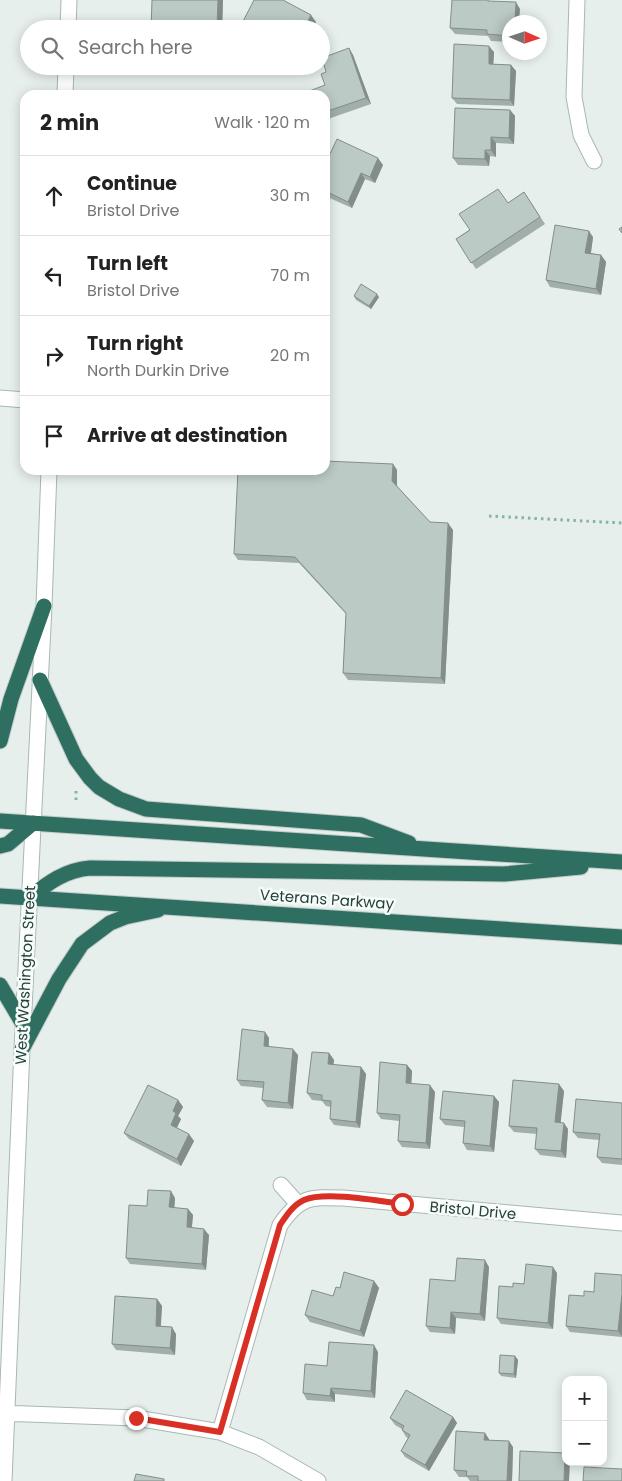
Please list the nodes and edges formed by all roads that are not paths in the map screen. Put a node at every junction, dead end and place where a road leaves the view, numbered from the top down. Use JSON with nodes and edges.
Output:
{"nodes":[{"id":1,"x":69,"y":0,"type":"edge"},
{"id":2,"x":577,"y":0,"type":"edge"},
{"id":3,"x":68,"y":20,"type":"edge"},
{"id":4,"x":66,"y":75,"type":"edge"},
{"id":5,"x":65,"y":90,"type":"edge"},
{"id":6,"x":594,"y":162,"type":"dead end"},
{"id":7,"x":0,"y":398,"type":"edge"},
{"id":8,"x":20,"y":400,"type":"edge"},
{"id":9,"x":49,"y":475,"type":"edge"},
{"id":10,"x":44,"y":606,"type":"junction"},
{"id":11,"x":40,"y":680,"type":"junction"},
{"id":12,"x":0,"y":740,"type":"edge"},
{"id":13,"x":0,"y":821,"type":"edge"},
{"id":14,"x":33,"y":823,"type":"junction"},
{"id":15,"x":0,"y":846,"type":"edge"},
{"id":16,"x":424,"y":849,"type":"junction"},
{"id":17,"x":622,"y":863,"type":"edge"},
{"id":18,"x":0,"y":896,"type":"edge"},
{"id":19,"x":29,"y":898,"type":"junction"},
{"id":20,"x":176,"y":906,"type":"junction"},
{"id":21,"x":622,"y":937,"type":"edge"},
{"id":22,"x":0,"y":985,"type":"edge"},
{"id":23,"x":23,"y":1024,"type":"junction"},
{"id":24,"x":22,"y":1049,"type":"junction"},
{"id":25,"x":281,"y":1185,"type":"dead end"},
{"id":26,"x":298,"y":1204,"type":"junction"},
{"id":27,"x":622,"y":1223,"type":"edge"},
{"id":28,"x":6,"y":1259,"type":"edge"},
{"id":29,"x":4,"y":1413,"type":"edge"},
{"id":30,"x":220,"y":1432,"type":"junction"},
{"id":31,"x":4,"y":1481,"type":"edge"},
{"id":32,"x":318,"y":1481,"type":"edge"}],
"edges":[{"from":1,"to":3,"type":"street"},
{"from":2,"to":6,"type":"street"},
{"from":4,"to":5,"type":"street"},
{"from":7,"to":8,"type":"street"},
{"from":9,"to":10,"type":"street","name":"West Washington Street"},
{"from":10,"to":11,"type":"street","name":"West Washington Street"},
{"from":10,"to":12,"type":"highway"},
{"from":11,"to":14,"type":"street","name":"West Washington Street"},
{"from":11,"to":16,"type":"highway"},
{"from":13,"to":14,"type":"highway"},
{"from":14,"to":15,"type":"highway"},
{"from":14,"to":16,"type":"highway"},
{"from":14,"to":19,"type":"street","name":"West Washington Street"},
{"from":16,"to":17,"type":"highway"},
{"from":17,"to":19,"type":"highway"},
{"from":18,"to":19,"type":"highway","name":"Veterans Parkway"},
{"from":19,"to":20,"type":"highway","name":"Veterans Parkway"},
{"from":19,"to":23,"type":"street","name":"West Washington Street"},
{"from":20,"to":21,"type":"highway","name":"Veterans Parkway"},
{"from":20,"to":24,"type":"highway"},
{"from":22,"to":23,"type":"highway"},
{"from":23,"to":24,"type":"street","name":"West Washington Street"},
{"from":24,"to":28,"type":"street","name":"West Washington Street"},
{"from":25,"to":26,"type":"street"},
{"from":26,"to":27,"type":"street","name":"Bristol Drive"},
{"from":26,"to":30,"type":"street"},
{"from":28,"to":29,"type":"street","name":"West Washington Street"},
{"from":29,"to":30,"type":"street"},
{"from":29,"to":31,"type":"street","name":"West Washington Street"},
{"from":30,"to":32,"type":"street"}]}
